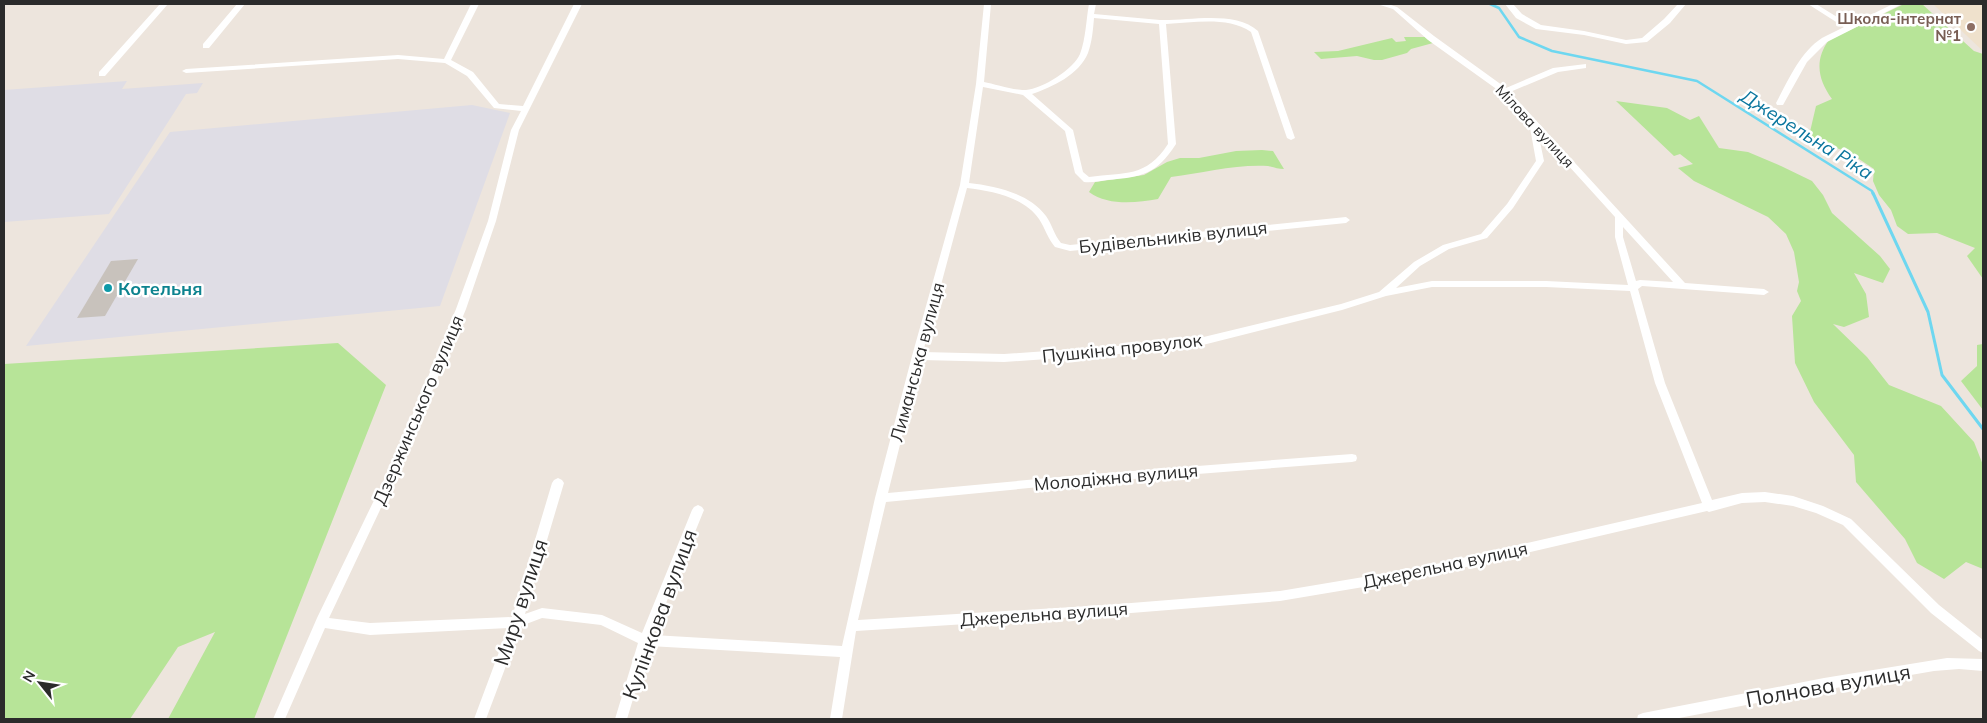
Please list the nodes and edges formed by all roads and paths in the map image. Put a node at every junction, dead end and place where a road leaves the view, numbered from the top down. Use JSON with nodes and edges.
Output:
{"nodes":[{"id":1,"x":164,"y":4,"type":"edge"},
{"id":2,"x":241,"y":4,"type":"edge"},
{"id":3,"x":475,"y":4,"type":"edge"},
{"id":4,"x":578,"y":4,"type":"edge"},
{"id":5,"x":987,"y":4,"type":"edge"},
{"id":6,"x":1092,"y":4,"type":"edge"},
{"id":7,"x":1381,"y":4,"type":"edge"},
{"id":8,"x":1509,"y":4,"type":"edge"},
{"id":9,"x":1682,"y":4,"type":"edge"},
{"id":10,"x":1811,"y":4,"type":"edge"},
{"id":11,"x":1898,"y":4,"type":"edge"},
{"id":12,"x":1395,"y":6,"type":"edge"},
{"id":13,"x":1091,"y":16,"type":"junction"},
{"id":14,"x":1162,"y":22,"type":"junction"},
{"id":15,"x":1850,"y":28,"type":"junction"},
{"id":16,"x":206,"y":46,"type":"dead end"},
{"id":17,"x":447,"y":61,"type":"junction"},
{"id":18,"x":1583,"y":66,"type":"dead end"},
{"id":19,"x":186,"y":71,"type":"dead end"},
{"id":20,"x":102,"y":74,"type":"dead end"},
{"id":21,"x":980,"y":84,"type":"junction"},
{"id":22,"x":1505,"y":91,"type":"junction"},
{"id":23,"x":1026,"y":93,"type":"junction"},
{"id":24,"x":1780,"y":103,"type":"dead end"},
{"id":25,"x":524,"y":109,"type":"junction"},
{"id":26,"x":1532,"y":123,"type":"junction"},
{"id":27,"x":1291,"y":138,"type":"dead end"},
{"id":28,"x":964,"y":185,"type":"junction"},
{"id":29,"x":1619,"y":217,"type":"junction"},
{"id":30,"x":1346,"y":220,"type":"dead end"},
{"id":31,"x":1682,"y":286,"type":"junction"},
{"id":32,"x":1632,"y":288,"type":"junction"},
{"id":33,"x":1764,"y":292,"type":"dead end"},
{"id":34,"x":1382,"y":294,"type":"junction"},
{"id":35,"x":917,"y":356,"type":"junction"},
{"id":36,"x":1352,"y":458,"type":"dead end"},
{"id":37,"x":558,"y":484,"type":"dead end"},
{"id":38,"x":881,"y":498,"type":"junction"},
{"id":39,"x":1709,"y":507,"type":"junction"},
{"id":40,"x":698,"y":510,"type":"dead end"},
{"id":41,"x":321,"y":622,"type":"junction"},
{"id":42,"x":516,"y":622,"type":"junction"},
{"id":43,"x":851,"y":626,"type":"junction"},
{"id":44,"x":645,"y":640,"type":"junction"},
{"id":45,"x":1983,"y":647,"type":"edge"},
{"id":46,"x":846,"y":652,"type":"junction"},
{"id":47,"x":1983,"y":665,"type":"edge"},
{"id":48,"x":279,"y":719,"type":"edge"},
{"id":49,"x":480,"y":719,"type":"edge"},
{"id":50,"x":621,"y":719,"type":"edge"},
{"id":51,"x":836,"y":719,"type":"edge"},
{"id":52,"x":1643,"y":719,"type":"edge"}],
"edges":[{"from":1,"to":20,"type":"street"},
{"from":2,"to":16,"type":"street"},
{"from":3,"to":17,"type":"street"},
{"from":4,"to":25,"type":"street","name":"Дзержинського вулиця"},
{"from":5,"to":21,"type":"street","name":"Лиманська вулиця"},
{"from":6,"to":13,"type":"street"},
{"from":7,"to":12,"type":"street"},
{"from":8,"to":9,"type":"street"},
{"from":10,"to":15,"type":"street"},
{"from":11,"to":15,"type":"street"},
{"from":12,"to":22,"type":"street","name":"Мілова вулиця"},
{"from":13,"to":14,"type":"street"},
{"from":13,"to":23,"type":"street"},
{"from":14,"to":23,"type":"street"},
{"from":14,"to":27,"type":"street"},
{"from":15,"to":24,"type":"street"},
{"from":17,"to":19,"type":"street"},
{"from":17,"to":25,"type":"street"},
{"from":18,"to":22,"type":"street"},
{"from":21,"to":23,"type":"street"},
{"from":21,"to":28,"type":"street","name":"Лиманська вулиця"},
{"from":22,"to":26,"type":"street","name":"Мілова вулиця"},
{"from":25,"to":41,"type":"street","name":"Дзержинського вулиця"},
{"from":26,"to":29,"type":"street","name":"Мілова вулиця"},
{"from":26,"to":34,"type":"street","name":"Пушкіна провулок"},
{"from":28,"to":30,"type":"street","name":"Будівельників вулиця"},
{"from":28,"to":35,"type":"street","name":"Лиманська вулиця"},
{"from":29,"to":31,"type":"street","name":"Мілова вулиця"},
{"from":29,"to":32,"type":"street"},
{"from":31,"to":32,"type":"street"},
{"from":31,"to":33,"type":"street"},
{"from":32,"to":34,"type":"street","name":"Пушкіна провулок"},
{"from":32,"to":39,"type":"street"},
{"from":34,"to":35,"type":"street","name":"Пушкіна провулок"},
{"from":35,"to":38,"type":"street","name":"Лиманська вулиця"},
{"from":36,"to":38,"type":"street","name":"Молодіжна вулиця"},
{"from":37,"to":42,"type":"street","name":"Миру вулиця"},
{"from":38,"to":43,"type":"street","name":"Лиманська вулиця"},
{"from":39,"to":43,"type":"street","name":"Джерельна вулиця"},
{"from":39,"to":45,"type":"street","name":"Джерельна вулиця"},
{"from":40,"to":44,"type":"street","name":"Кулінкова вулиця"},
{"from":41,"to":42,"type":"street"},
{"from":41,"to":48,"type":"street","name":"Дзержинського вулиця"},
{"from":42,"to":44,"type":"street"},
{"from":42,"to":49,"type":"street","name":"Миру вулиця"},
{"from":43,"to":46,"type":"street","name":"Лиманська вулиця"},
{"from":44,"to":46,"type":"street"},
{"from":44,"to":50,"type":"street","name":"Кулінкова вулиця"},
{"from":46,"to":51,"type":"street","name":"Лиманська вулиця"},
{"from":47,"to":52,"type":"street","name":"Полнова вулиця"}]}
